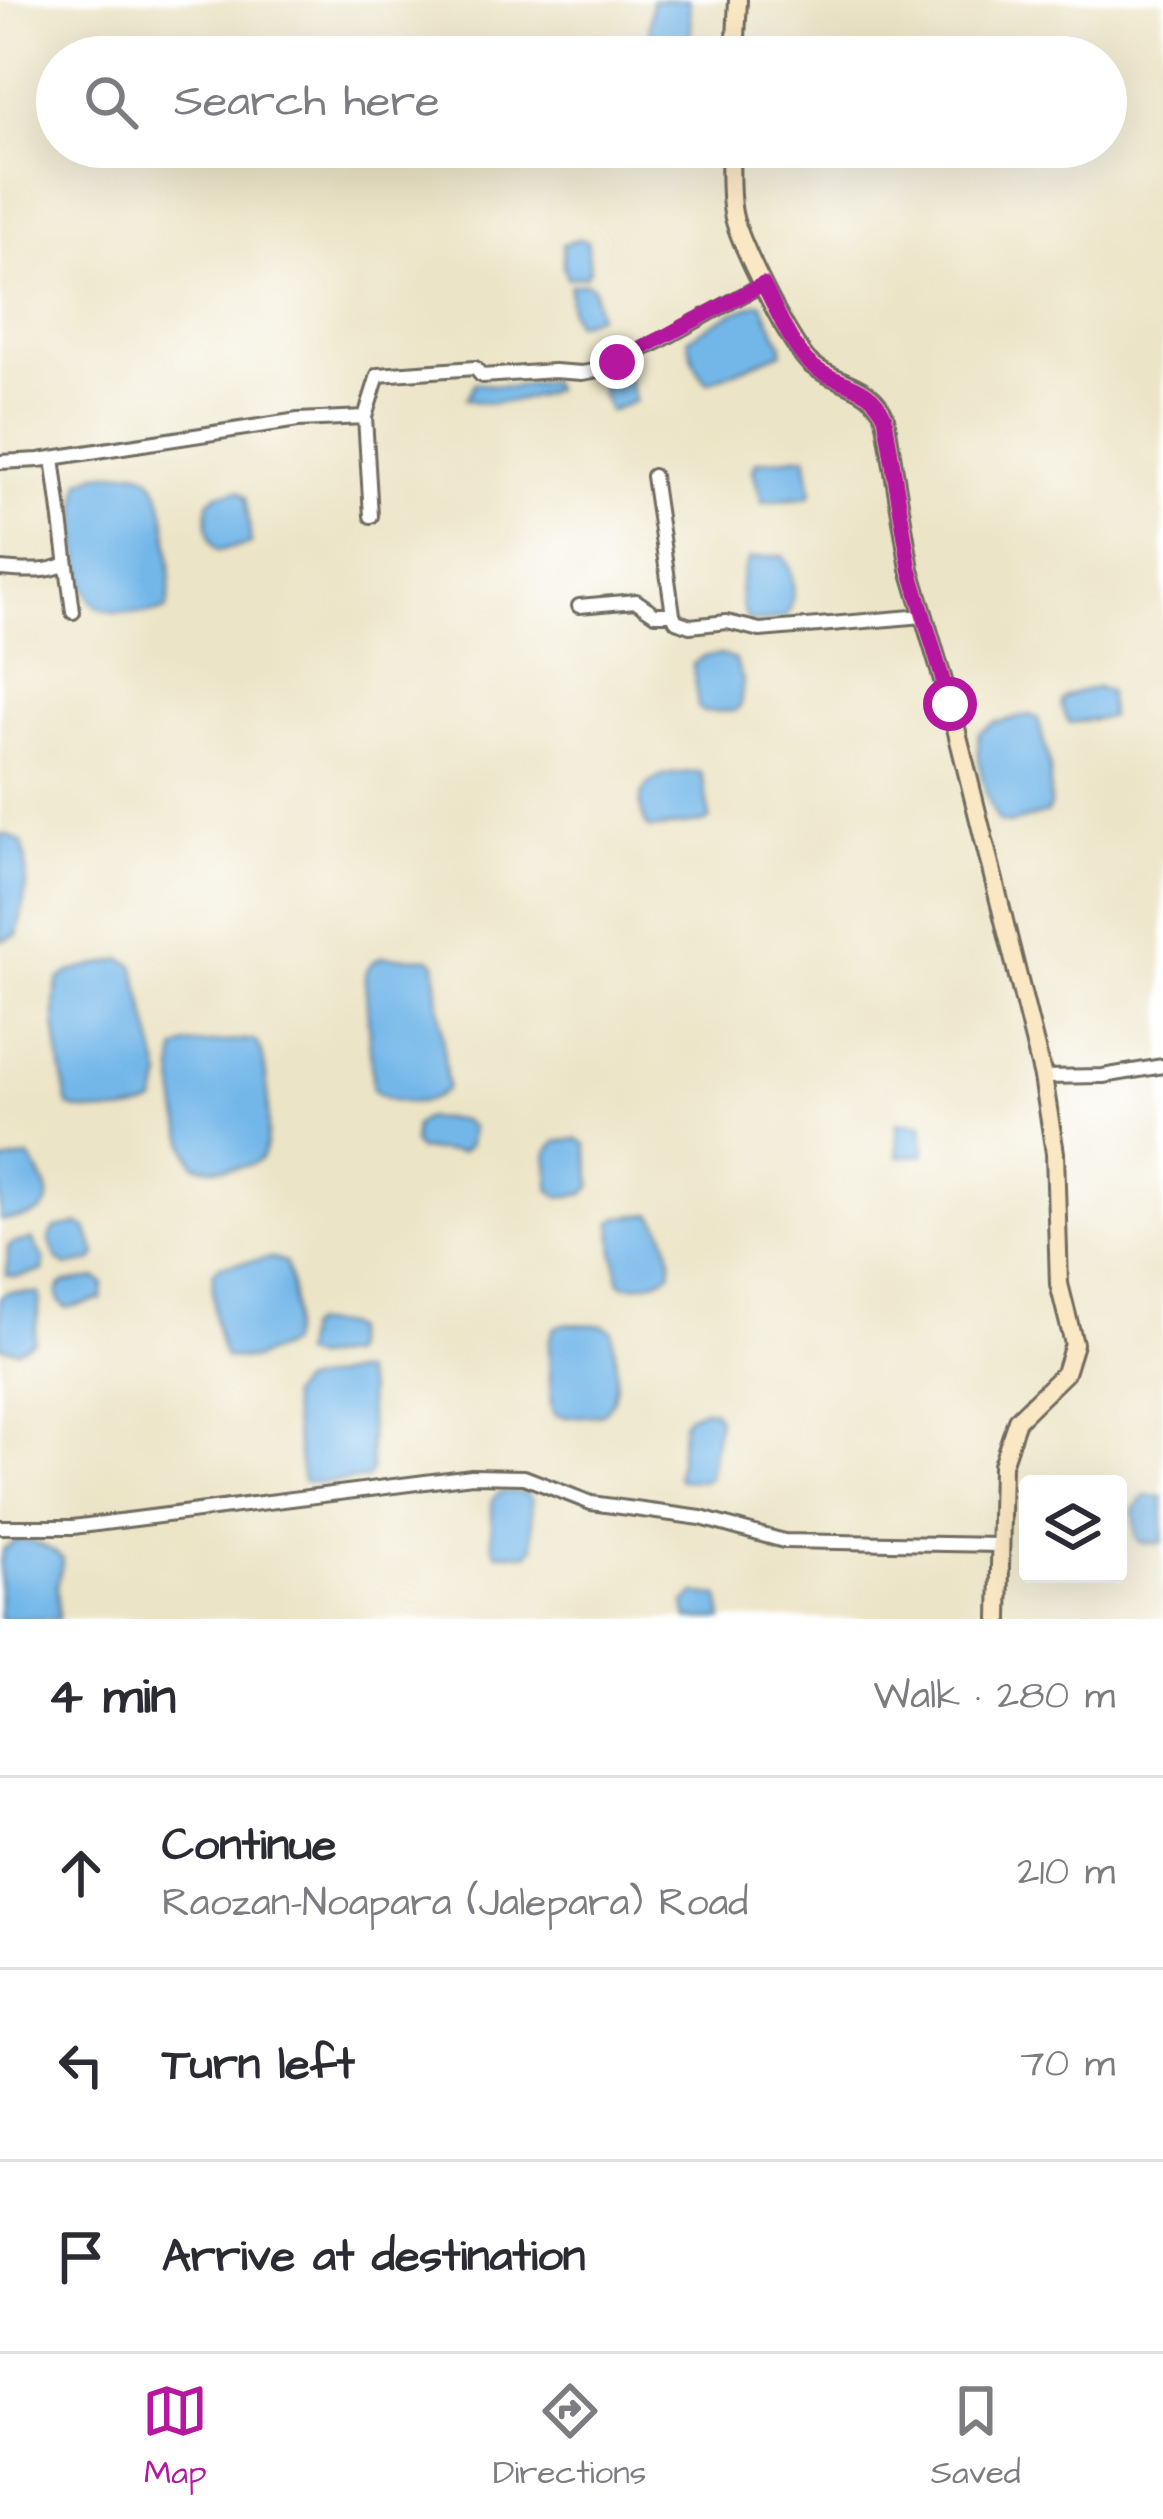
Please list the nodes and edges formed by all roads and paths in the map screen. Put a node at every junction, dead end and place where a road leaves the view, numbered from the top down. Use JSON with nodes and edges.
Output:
{"nodes":[{"id":1,"x":738,"y":0,"type":"edge"},
{"id":2,"x":736,"y":36,"type":"edge"},
{"id":3,"x":731,"y":168,"type":"edge"},
{"id":4,"x":763,"y":284,"type":"junction"},
{"id":5,"x":365,"y":417,"type":"junction"},
{"id":6,"x":53,"y":458,"type":"junction"},
{"id":7,"x":0,"y":462,"type":"edge"},
{"id":8,"x":653,"y":476,"type":"dead end"},
{"id":9,"x":371,"y":516,"type":"dead end"},
{"id":10,"x":65,"y":564,"type":"junction"},
{"id":11,"x":0,"y":569,"type":"edge"},
{"id":12,"x":579,"y":606,"type":"dead end"},
{"id":13,"x":73,"y":612,"type":"dead end"},
{"id":14,"x":673,"y":614,"type":"junction"},
{"id":15,"x":924,"y":616,"type":"junction"},
{"id":16,"x":1163,"y":1066,"type":"edge"},
{"id":17,"x":1043,"y":1077,"type":"junction"},
{"id":18,"x":0,"y":1527,"type":"edge"},
{"id":19,"x":999,"y":1545,"type":"junction"},
{"id":20,"x":999,"y":1619,"type":"edge"}],
"edges":[{"from":1,"to":2,"type":"main road"},
{"from":3,"to":4,"type":"main road"},
{"from":4,"to":5,"type":"street"},
{"from":4,"to":15,"type":"main road"},
{"from":5,"to":6,"type":"street"},
{"from":5,"to":9,"type":"street"},
{"from":6,"to":7,"type":"street"},
{"from":6,"to":10,"type":"street"},
{"from":8,"to":14,"type":"street"},
{"from":10,"to":11,"type":"street"},
{"from":10,"to":13,"type":"street"},
{"from":12,"to":14,"type":"street"},
{"from":14,"to":15,"type":"street"},
{"from":15,"to":17,"type":"main road"},
{"from":16,"to":17,"type":"street"},
{"from":17,"to":19,"type":"main road"},
{"from":18,"to":19,"type":"street"},
{"from":19,"to":20,"type":"main road"}]}
